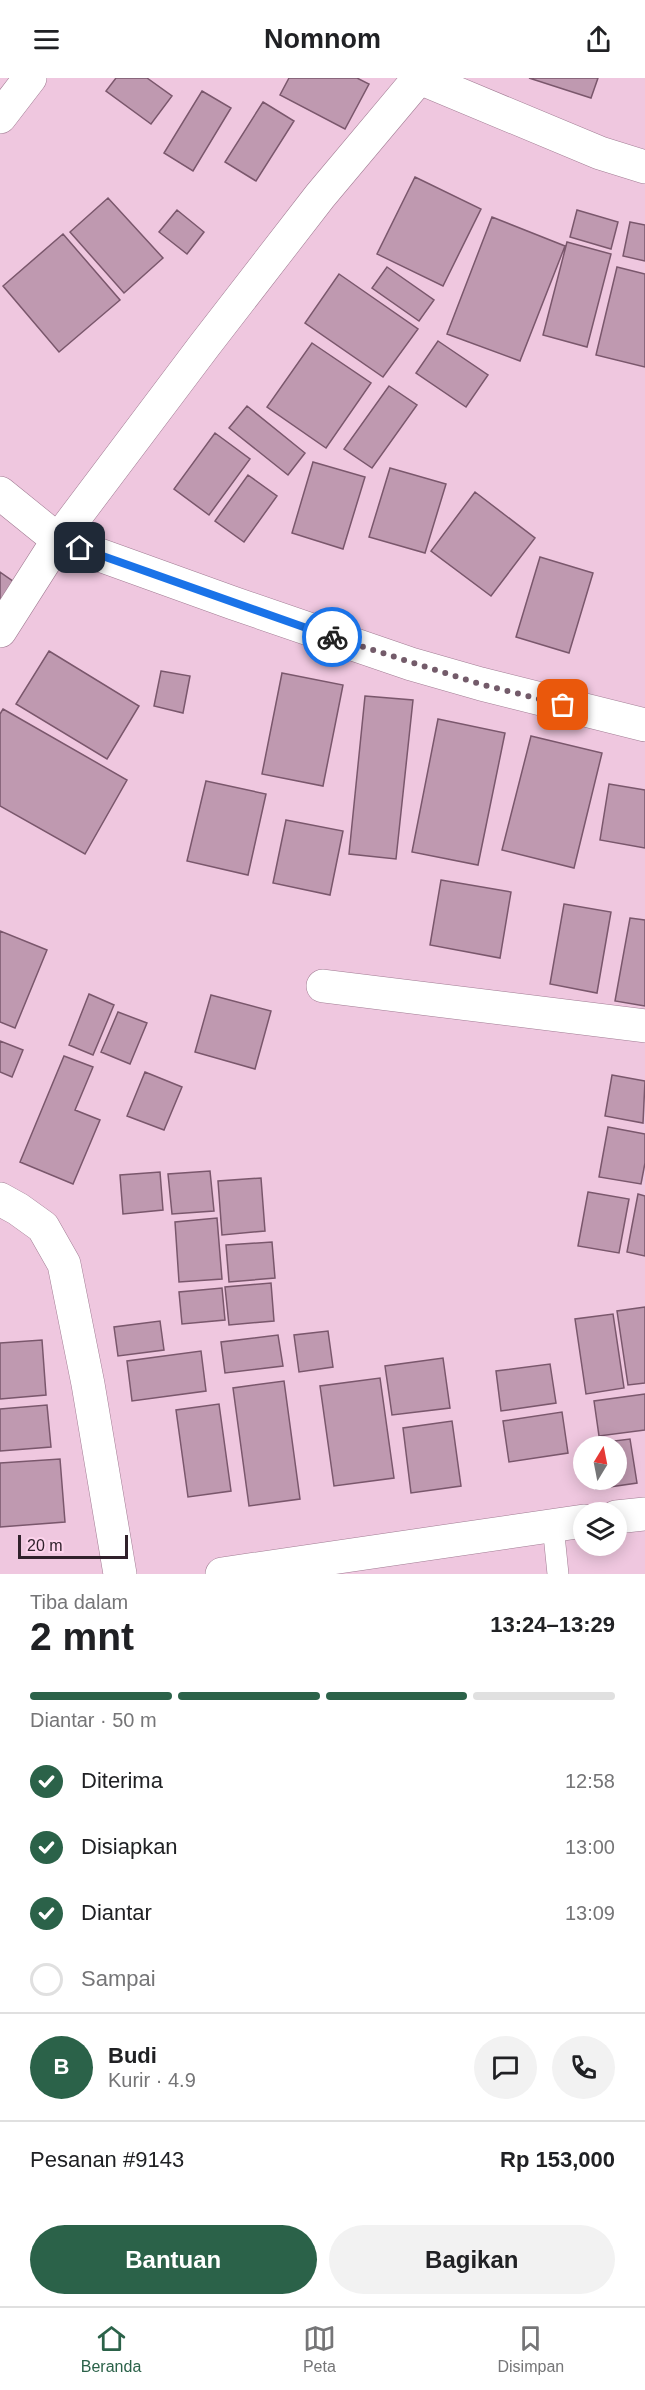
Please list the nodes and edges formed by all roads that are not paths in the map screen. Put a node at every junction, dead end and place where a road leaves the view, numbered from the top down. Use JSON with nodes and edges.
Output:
{"nodes":[{"id":1,"x":30,"y":78,"type":"edge"},
{"id":2,"x":419,"y":78,"type":"edge"},
{"id":3,"x":0,"y":117,"type":"edge"},
{"id":4,"x":645,"y":167,"type":"edge"},
{"id":5,"x":0,"y":493,"type":"edge"},
{"id":6,"x":58,"y":540,"type":"junction"},
{"id":7,"x":0,"y":631,"type":"edge"},
{"id":8,"x":645,"y":725,"type":"edge"},
{"id":9,"x":323,"y":986,"type":"dead end"},
{"id":10,"x":645,"y":1026,"type":"edge"},
{"id":11,"x":0,"y":1200,"type":"edge"},
{"id":12,"x":645,"y":1514,"type":"edge"},
{"id":13,"x":627,"y":1516,"type":"edge"},
{"id":14,"x":568,"y":1523,"type":"edge"},
{"id":15,"x":120,"y":1574,"type":"edge"},
{"id":16,"x":222,"y":1574,"type":"edge"},
{"id":17,"x":558,"y":1574,"type":"edge"}],
"edges":[{"from":1,"to":3,"type":"street"},
{"from":2,"to":4,"type":"street"},
{"from":2,"to":6,"type":"street"},
{"from":5,"to":6,"type":"street"},
{"from":6,"to":7,"type":"street"},
{"from":6,"to":8,"type":"street"},
{"from":9,"to":10,"type":"street"},
{"from":11,"to":15,"type":"street"},
{"from":12,"to":13,"type":"street"},
{"from":14,"to":16,"type":"street"},
{"from":14,"to":17,"type":"lane"}]}
